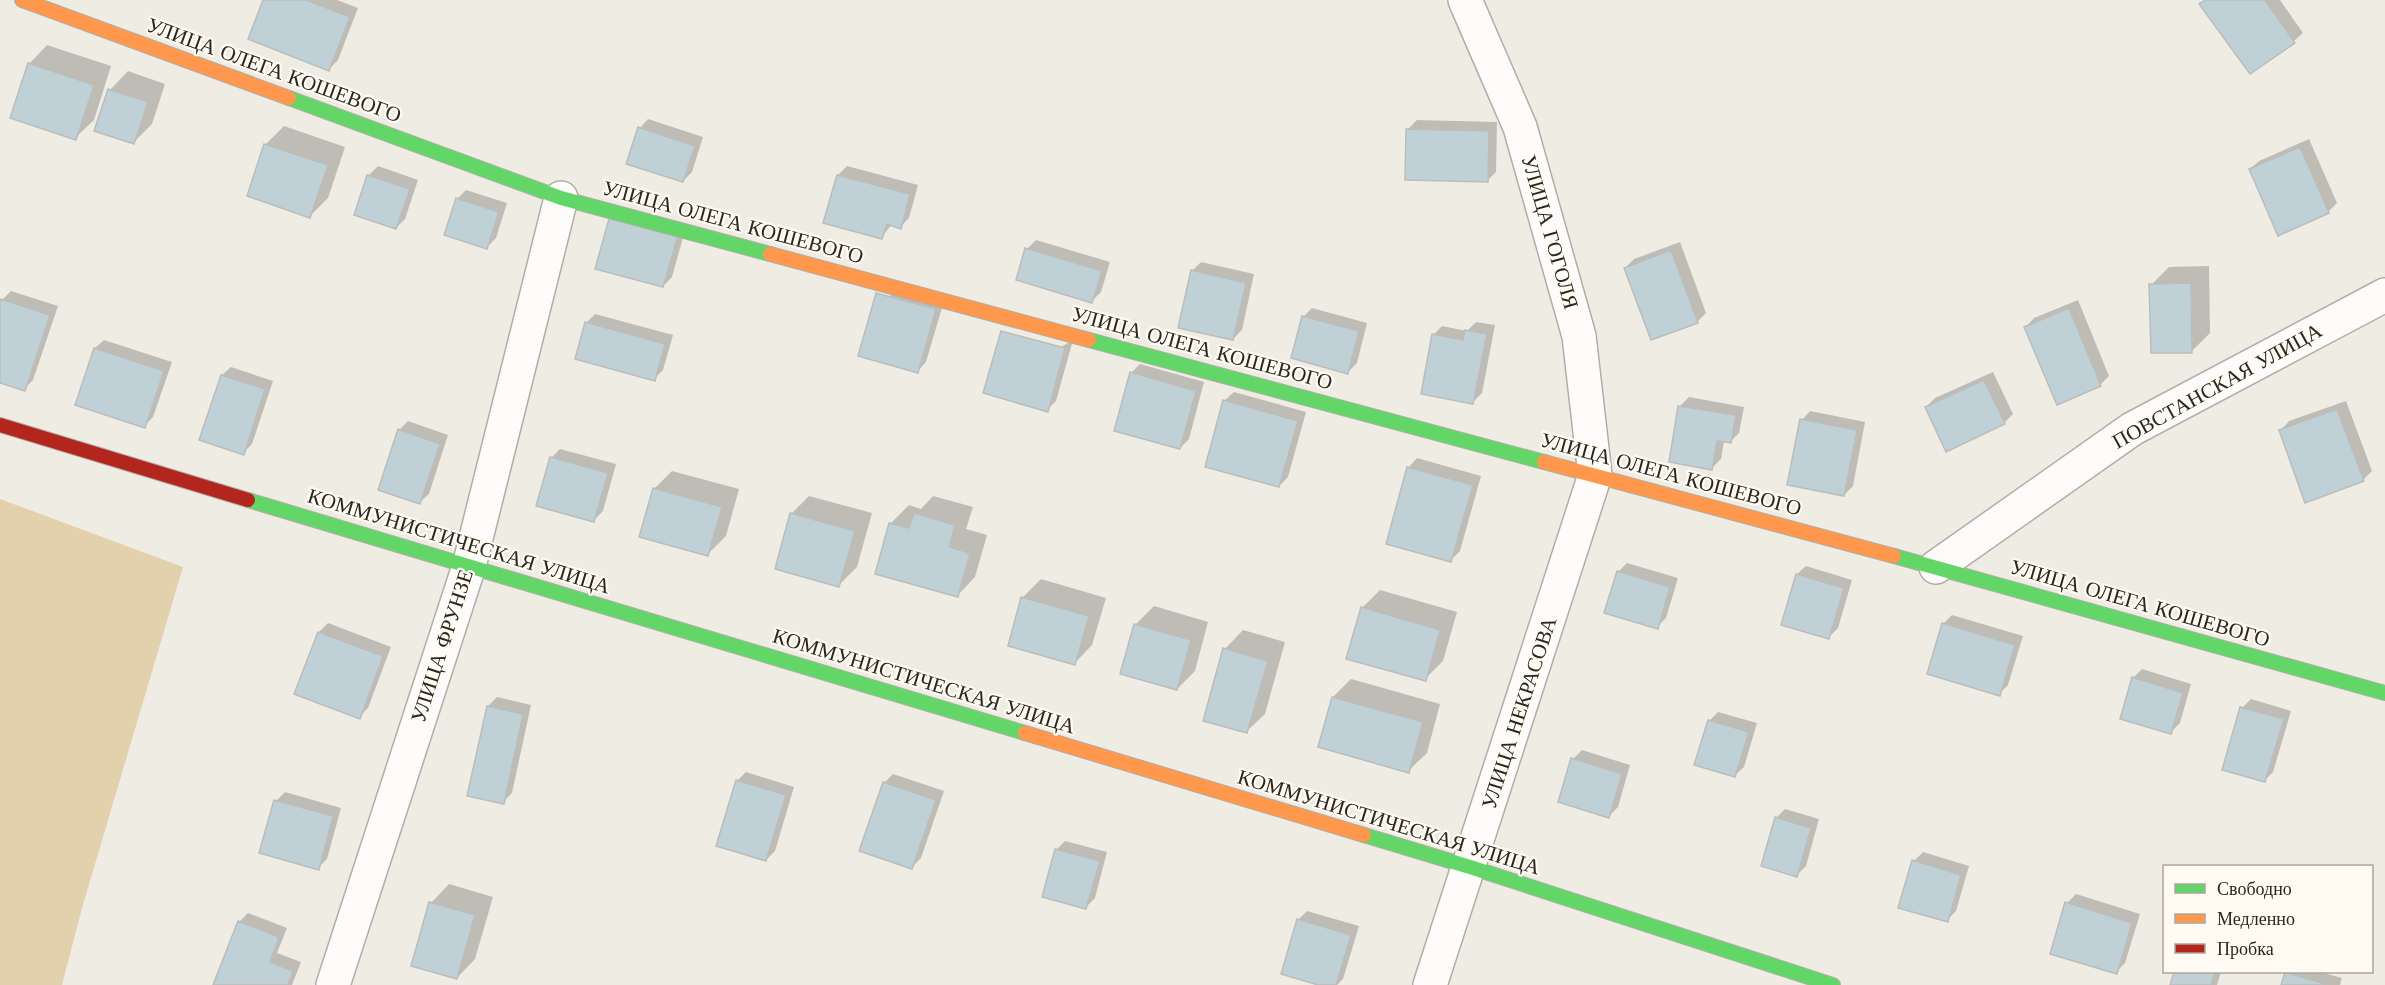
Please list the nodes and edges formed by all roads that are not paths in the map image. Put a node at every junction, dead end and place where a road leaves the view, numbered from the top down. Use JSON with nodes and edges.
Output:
{"nodes":[{"id":1,"x":22,"y":0,"type":"edge"},
{"id":2,"x":1465,"y":0,"type":"edge"},
{"id":3,"x":561,"y":198,"type":"junction"},
{"id":4,"x":2385,"y":295,"type":"edge"},
{"id":5,"x":0,"y":425,"type":"edge"},
{"id":6,"x":1595,"y":475,"type":"junction"},
{"id":7,"x":469,"y":566,"type":"junction"},
{"id":8,"x":1936,"y":567,"type":"junction"},
{"id":9,"x":2385,"y":693,"type":"edge"},
{"id":10,"x":1470,"y":867,"type":"junction"},
{"id":11,"x":333,"y":985,"type":"edge"},
{"id":12,"x":1430,"y":985,"type":"edge"},
{"id":13,"x":1833,"y":985,"type":"edge"}],
"edges":[{"from":1,"to":3,"type":"street","name":"УЛИЦА ОЛЕГА КОШЕВОГО"},
{"from":2,"to":6,"type":"street","name":"УЛИЦА ГОГОЛЯ"},
{"from":3,"to":6,"type":"street","name":"УЛИЦА ОЛЕГА КОШЕВОГО"},
{"from":3,"to":7,"type":"street","name":"УЛИЦА ФРУНЗЕ"},
{"from":4,"to":8,"type":"street","name":"ПОВСТАНСКАЯ УЛИЦА"},
{"from":5,"to":7,"type":"street","name":"КОММУНИСТИЧЕСКАЯ УЛИЦА"},
{"from":6,"to":8,"type":"street","name":"УЛИЦА ОЛЕГА КОШЕВОГО"},
{"from":6,"to":10,"type":"street","name":"УЛИЦА НЕКРАСОВА"},
{"from":7,"to":10,"type":"street","name":"КОММУНИСТИЧЕСКАЯ УЛИЦА"},
{"from":7,"to":11,"type":"street","name":"УЛИЦА ФРУНЗЕ"},
{"from":8,"to":9,"type":"street","name":"УЛИЦА ОЛЕГА КОШЕВОГО"},
{"from":10,"to":12,"type":"street","name":"УЛИЦА НЕКРАСОВА"},
{"from":10,"to":13,"type":"street","name":"КОММУНИСТИЧЕСКАЯ УЛИЦА"}]}
